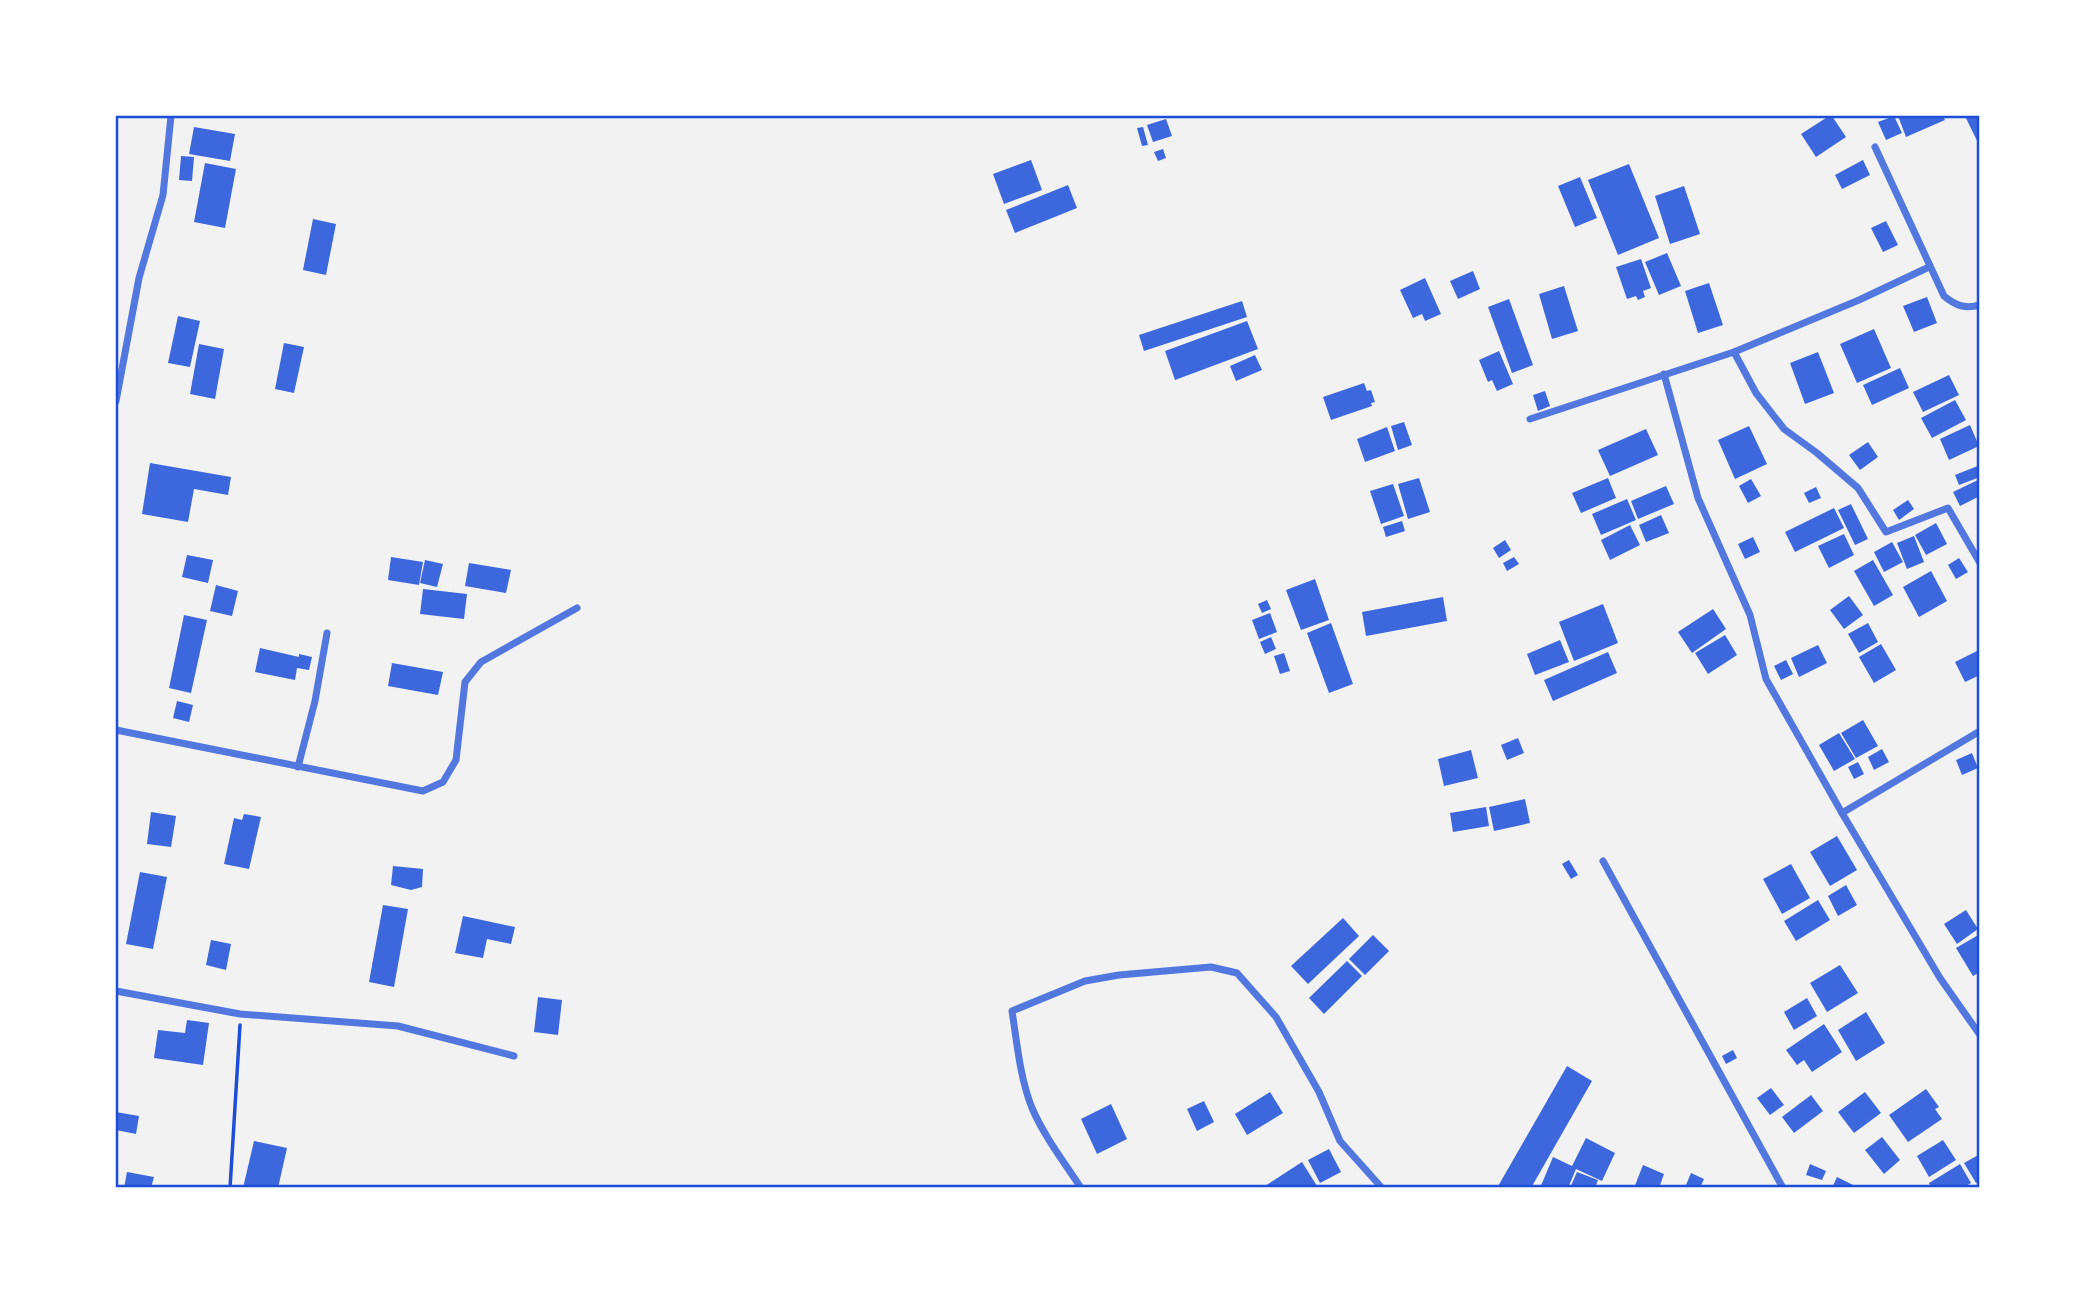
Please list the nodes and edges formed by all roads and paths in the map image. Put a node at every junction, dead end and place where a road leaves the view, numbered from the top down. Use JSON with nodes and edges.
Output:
{"nodes":[{"id":1,"x":171,"y":116,"type":"edge"},
{"id":2,"x":1875,"y":147,"type":"dead end"},
{"id":3,"x":1929,"y":267,"type":"junction"},
{"id":4,"x":1979,"y":305,"type":"edge"},
{"id":5,"x":1734,"y":352,"type":"junction"},
{"id":6,"x":1664,"y":374,"type":"junction"},
{"id":7,"x":116,"y":401,"type":"edge"},
{"id":8,"x":1530,"y":419,"type":"dead end"},
{"id":9,"x":1979,"y":564,"type":"edge"},
{"id":10,"x":577,"y":608,"type":"dead end"},
{"id":11,"x":327,"y":633,"type":"dead end"},
{"id":12,"x":116,"y":730,"type":"edge"},
{"id":13,"x":1979,"y":731,"type":"edge"},
{"id":14,"x":298,"y":767,"type":"junction"},
{"id":15,"x":1842,"y":813,"type":"junction"},
{"id":16,"x":1603,"y":861,"type":"dead end"},
{"id":17,"x":116,"y":991,"type":"edge"},
{"id":18,"x":240,"y":1014,"type":"junction"},
{"id":19,"x":1979,"y":1035,"type":"edge"},
{"id":20,"x":514,"y":1056,"type":"dead end"},
{"id":21,"x":230,"y":1188,"type":"edge"},
{"id":22,"x":1081,"y":1188,"type":"edge"},
{"id":23,"x":1382,"y":1188,"type":"edge"},
{"id":24,"x":1783,"y":1188,"type":"edge"}],
"edges":[{"from":1,"to":7,"type":"street"},
{"from":2,"to":3,"type":"street"},
{"from":3,"to":4,"type":"street"},
{"from":3,"to":5,"type":"street"},
{"from":5,"to":6,"type":"street"},
{"from":5,"to":9,"type":"street"},
{"from":6,"to":8,"type":"street"},
{"from":6,"to":15,"type":"street"},
{"from":10,"to":14,"type":"street"},
{"from":11,"to":14,"type":"street"},
{"from":12,"to":14,"type":"street"},
{"from":13,"to":15,"type":"street"},
{"from":15,"to":19,"type":"street"},
{"from":16,"to":24,"type":"street"},
{"from":17,"to":18,"type":"street"},
{"from":18,"to":20,"type":"street"},
{"from":18,"to":21,"type":"path"},
{"from":22,"to":23,"type":"street"}]}
